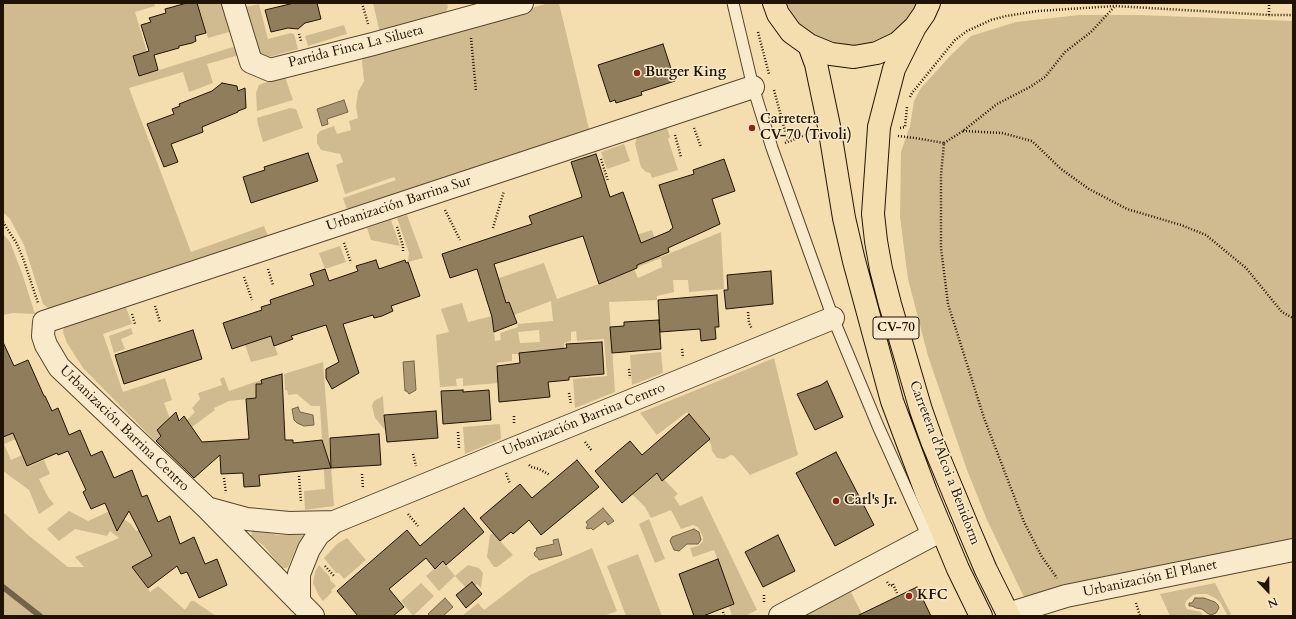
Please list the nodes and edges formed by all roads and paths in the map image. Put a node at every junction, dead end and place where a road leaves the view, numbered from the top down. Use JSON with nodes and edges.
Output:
{"nodes":[{"id":1,"x":234,"y":3,"type":"edge"},
{"id":2,"x":522,"y":3,"type":"edge"},
{"id":3,"x":733,"y":3,"type":"edge"},
{"id":4,"x":774,"y":3,"type":"edge"},
{"id":5,"x":929,"y":3,"type":"edge"},
{"id":6,"x":1269,"y":3,"type":"edge"},
{"id":7,"x":1114,"y":6,"type":"junction"},
{"id":8,"x":1269,"y":15,"type":"junction"},
{"id":9,"x":1293,"y":15,"type":"edge"},
{"id":10,"x":468,"y":18,"type":"junction"},
{"id":11,"x":915,"y":27,"type":"junction"},
{"id":12,"x":809,"y":45,"type":"junction"},
{"id":13,"x":753,"y":87,"type":"junction"},
{"id":14,"x":476,"y":91,"type":"dead end"},
{"id":15,"x":909,"y":99,"type":"dead end"},
{"id":16,"x":907,"y":106,"type":"dead end"},
{"id":17,"x":963,"y":131,"type":"junction"},
{"id":18,"x":944,"y":143,"type":"junction"},
{"id":19,"x":497,"y":172,"type":"junction"},
{"id":20,"x":437,"y":192,"type":"junction"},
{"id":21,"x":391,"y":207,"type":"junction"},
{"id":22,"x":3,"y":222,"type":"edge"},
{"id":23,"x":493,"y":228,"type":"dead end"},
{"id":24,"x":460,"y":240,"type":"dead end"},
{"id":25,"x":403,"y":251,"type":"dead end"},
{"id":26,"x":833,"y":318,"type":"junction"},
{"id":27,"x":1293,"y":318,"type":"edge"},
{"id":28,"x":44,"y":322,"type":"junction"},
{"id":29,"x":299,"y":476,"type":"dead end"},
{"id":30,"x":207,"y":508,"type":"junction"},
{"id":31,"x":334,"y":522,"type":"junction"},
{"id":32,"x":303,"y":523,"type":"junction"},
{"id":33,"x":935,"y":534,"type":"junction"},
{"id":34,"x":1293,"y":550,"type":"edge"},
{"id":35,"x":891,"y":581,"type":"dead end"},
{"id":36,"x":897,"y":593,"type":"dead end"},
{"id":37,"x":1066,"y":596,"type":"junction"},
{"id":38,"x":306,"y":609,"type":"edge"},
{"id":39,"x":723,"y":612,"type":"dead end"},
{"id":40,"x":1008,"y":615,"type":"edge"},
{"id":41,"x":724,"y":616,"type":"edge"},
{"id":42,"x":780,"y":616,"type":"edge"},
{"id":43,"x":981,"y":616,"type":"edge"}],
"edges":[{"from":1,"to":10,"type":"street","name":"Partida Finca La Silueta"},
{"from":2,"to":10,"type":"street","name":"Partida Finca La Silueta"},
{"from":3,"to":13,"type":"lane"},
{"from":4,"to":12,"type":"main road","number":"CV-70"},
{"from":5,"to":11,"type":"main road","number":"CV-70"},
{"from":6,"to":8,"type":"path"},
{"from":7,"to":8,"type":"path"},
{"from":7,"to":15,"type":"path"},
{"from":7,"to":17,"type":"path"},
{"from":8,"to":9,"type":"path"},
{"from":10,"to":14,"type":"path"},
{"from":11,"to":12,"type":"main road","number":"CV-70"},
{"from":11,"to":40,"type":"main road","name":"Carretera d'Alcoi a Benidorm","number":"CV-70"},
{"from":12,"to":33,"type":"main road","name":"Carretera d'Alcoi a Benidorm","number":"CV-70"},
{"from":13,"to":19,"type":"street","name":"Urbanización Barrina Sur"},
{"from":13,"to":26,"type":"lane"},
{"from":16,"to":18,"type":"path"},
{"from":17,"to":18,"type":"path"},
{"from":17,"to":27,"type":"path"},
{"from":18,"to":37,"type":"path"},
{"from":19,"to":20,"type":"street","name":"Urbanización Barrina Sur"},
{"from":19,"to":23,"type":"path"},
{"from":20,"to":21,"type":"street","name":"Urbanización Barrina Sur"},
{"from":20,"to":24,"type":"path"},
{"from":21,"to":25,"type":"path"},
{"from":21,"to":28,"type":"street","name":"Urbanización Barrina Sur"},
{"from":22,"to":28,"type":"path"},
{"from":26,"to":31,"type":"street","name":"Urbanización Barrina Centro"},
{"from":26,"to":33,"type":"lane"},
{"from":28,"to":30,"type":"street","name":"Urbanización Barrina Centro"},
{"from":29,"to":32,"type":"path"},
{"from":30,"to":32,"type":"street","name":"Urbanización Barrina Centro"},
{"from":30,"to":38,"type":"street","name":"Urbanización Barrina Centro"},
{"from":31,"to":32,"type":"street","name":"Urbanización Barrina Centro"},
{"from":31,"to":38,"type":"street","name":"Urbanización Barrina Centro"},
{"from":33,"to":42,"type":"street"},
{"from":33,"to":43,"type":"main road","name":"Carretera d'Alcoi a Benidorm","number":"CV-70"},
{"from":34,"to":37,"type":"street","name":"Urbanización El Planet"},
{"from":35,"to":36,"type":"path"},
{"from":37,"to":40,"type":"street","name":"Urbanización El Planet"},
{"from":39,"to":41,"type":"path"}]}
